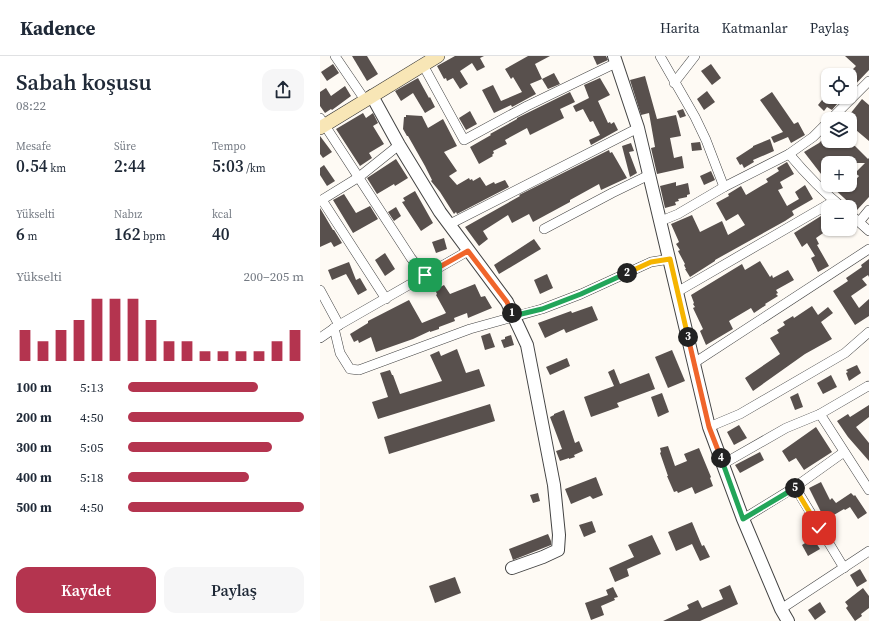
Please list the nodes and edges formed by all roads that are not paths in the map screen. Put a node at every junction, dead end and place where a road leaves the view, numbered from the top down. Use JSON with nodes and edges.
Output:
{"nodes":[{"id":1,"x":335,"y":56,"type":"edge"},
{"id":2,"x":438,"y":56,"type":"edge"},
{"id":3,"x":660,"y":56,"type":"edge"},
{"id":4,"x":695,"y":56,"type":"edge"},
{"id":5,"x":615,"y":59,"type":"edge"},
{"id":6,"x":423,"y":65,"type":"junction"},
{"id":7,"x":869,"y":81,"type":"edge"},
{"id":8,"x":674,"y":83,"type":"junction"},
{"id":9,"x":368,"y":98,"type":"junction"},
{"id":10,"x":839,"y":112,"type":"edge"},
{"id":11,"x":322,"y":124,"type":"edge"},
{"id":12,"x":638,"y":128,"type":"junction"},
{"id":13,"x":821,"y":129,"type":"edge"},
{"id":14,"x":399,"y":145,"type":"junction"},
{"id":15,"x":789,"y":154,"type":"junction"},
{"id":16,"x":649,"y":175,"type":"junction"},
{"id":17,"x":359,"y":177,"type":"junction"},
{"id":18,"x":724,"y":187,"type":"junction"},
{"id":19,"x":833,"y":200,"type":"edge"},
{"id":20,"x":321,"y":201,"type":"edge"},
{"id":21,"x":821,"y":209,"type":"edge"},
{"id":22,"x":869,"y":210,"type":"edge"},
{"id":23,"x":857,"y":219,"type":"edge"},
{"id":24,"x":660,"y":221,"type":"junction"},
{"id":25,"x":860,"y":221,"type":"junction"},
{"id":26,"x":450,"y":224,"type":"junction"},
{"id":27,"x":544,"y":230,"type":"dead end"},
{"id":28,"x":869,"y":231,"type":"edge"},
{"id":29,"x":869,"y":249,"type":"edge"},
{"id":30,"x":468,"y":251,"type":"junction"},
{"id":31,"x":670,"y":259,"type":"junction"},
{"id":32,"x":425,"y":275,"type":"junction"},
{"id":33,"x":320,"y":290,"type":"edge"},
{"id":34,"x":677,"y":292,"type":"junction"},
{"id":35,"x":386,"y":300,"type":"junction"},
{"id":36,"x":513,"y":316,"type":"junction"},
{"id":37,"x":337,"y":327,"type":"junction"},
{"id":38,"x":869,"y":332,"type":"edge"},
{"id":39,"x":320,"y":338,"type":"edge"},
{"id":40,"x":694,"y":363,"type":"junction"},
{"id":41,"x":869,"y":387,"type":"edge"},
{"id":42,"x":820,"y":414,"type":"junction"},
{"id":43,"x":709,"y":427,"type":"junction"},
{"id":44,"x":844,"y":452,"type":"junction"},
{"id":45,"x":723,"y":464,"type":"junction"},
{"id":46,"x":795,"y":488,"type":"junction"},
{"id":47,"x":869,"y":490,"type":"edge"},
{"id":48,"x":743,"y":519,"type":"junction"},
{"id":49,"x":869,"y":551,"type":"edge"},
{"id":50,"x":512,"y":568,"type":"dead end"},
{"id":51,"x":844,"y":568,"type":"junction"},
{"id":52,"x":781,"y":609,"type":"junction"},
{"id":53,"x":788,"y":621,"type":"edge"}],
"edges":[{"from":1,"to":9,"type":"street"},
{"from":2,"to":6,"type":"main road"},
{"from":3,"to":8,"type":"street"},
{"from":4,"to":8,"type":"street"},
{"from":5,"to":6,"type":"street"},
{"from":5,"to":12,"type":"street"},
{"from":6,"to":9,"type":"main road"},
{"from":7,"to":10,"type":"street"},
{"from":8,"to":18,"type":"street"},
{"from":9,"to":11,"type":"main road"},
{"from":9,"to":14,"type":"street"},
{"from":11,"to":17,"type":"street"},
{"from":12,"to":16,"type":"street"},
{"from":12,"to":26,"type":"street"},
{"from":13,"to":15,"type":"street"},
{"from":14,"to":17,"type":"street"},
{"from":14,"to":26,"type":"street"},
{"from":15,"to":18,"type":"street"},
{"from":15,"to":19,"type":"street"},
{"from":16,"to":24,"type":"street"},
{"from":16,"to":27,"type":"street"},
{"from":17,"to":20,"type":"street"},
{"from":17,"to":32,"type":"street"},
{"from":18,"to":24,"type":"street"},
{"from":20,"to":35,"type":"street"},
{"from":21,"to":34,"type":"street"},
{"from":22,"to":25,"type":"street"},
{"from":23,"to":25,"type":"street"},
{"from":24,"to":31,"type":"street"},
{"from":25,"to":28,"type":"street"},
{"from":26,"to":30,"type":"street"},
{"from":29,"to":40,"type":"street"},
{"from":30,"to":32,"type":"street"},
{"from":30,"to":36,"type":"street"},
{"from":31,"to":34,"type":"street"},
{"from":31,"to":36,"type":"street"},
{"from":32,"to":35,"type":"street"},
{"from":33,"to":37,"type":"street"},
{"from":34,"to":40,"type":"street"},
{"from":35,"to":37,"type":"street"},
{"from":36,"to":37,"type":"street"},
{"from":36,"to":50,"type":"street"},
{"from":37,"to":39,"type":"street"},
{"from":38,"to":43,"type":"street"},
{"from":40,"to":43,"type":"street"},
{"from":41,"to":42,"type":"street"},
{"from":42,"to":44,"type":"street"},
{"from":42,"to":45,"type":"street"},
{"from":43,"to":45,"type":"street"},
{"from":44,"to":46,"type":"street"},
{"from":44,"to":47,"type":"street"},
{"from":45,"to":48,"type":"street"},
{"from":46,"to":48,"type":"street"},
{"from":46,"to":51,"type":"street"},
{"from":48,"to":52,"type":"street"},
{"from":49,"to":51,"type":"street"},
{"from":51,"to":52,"type":"street"},
{"from":52,"to":53,"type":"street"}]}
